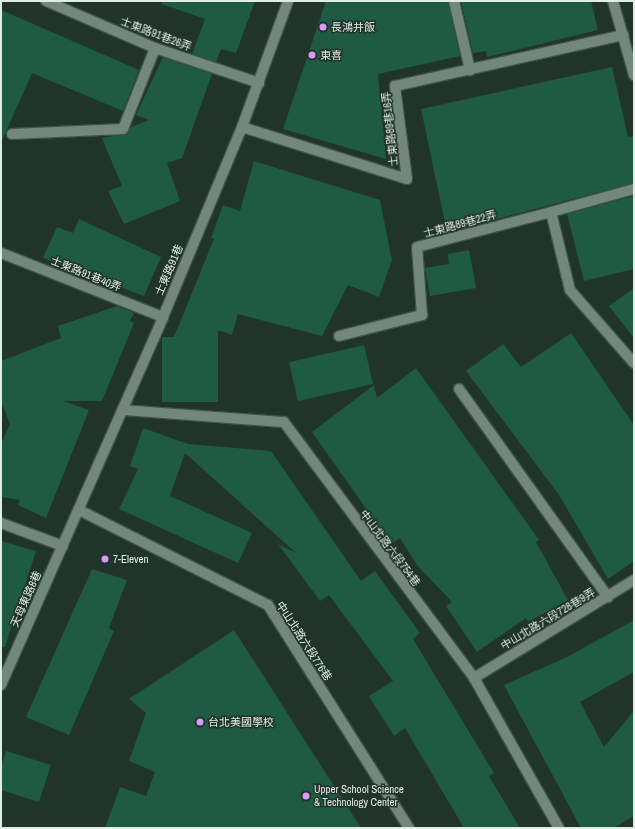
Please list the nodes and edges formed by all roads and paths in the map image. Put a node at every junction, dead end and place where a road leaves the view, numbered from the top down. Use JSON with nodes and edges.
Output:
{"nodes":[{"id":1,"x":46,"y":1,"type":"edge"},
{"id":2,"x":288,"y":1,"type":"edge"},
{"id":3,"x":454,"y":1,"type":"edge"},
{"id":4,"x":613,"y":1,"type":"edge"},
{"id":5,"x":622,"y":35,"type":"junction"},
{"id":6,"x":155,"y":48,"type":"junction"},
{"id":7,"x":470,"y":70,"type":"junction"},
{"id":8,"x":634,"y":75,"type":"edge"},
{"id":9,"x":259,"y":83,"type":"junction"},
{"id":10,"x":242,"y":128,"type":"junction"},
{"id":11,"x":12,"y":134,"type":"dead end"},
{"id":12,"x":634,"y":189,"type":"edge"},
{"id":13,"x":551,"y":212,"type":"junction"},
{"id":14,"x":1,"y":253,"type":"edge"},
{"id":15,"x":163,"y":317,"type":"junction"},
{"id":16,"x":339,"y":336,"type":"dead end"},
{"id":17,"x":634,"y":363,"type":"edge"},
{"id":18,"x":459,"y":389,"type":"dead end"},
{"id":19,"x":124,"y":410,"type":"junction"},
{"id":20,"x":79,"y":510,"type":"junction"},
{"id":21,"x":1,"y":523,"type":"edge"},
{"id":22,"x":63,"y":546,"type":"junction"},
{"id":23,"x":634,"y":580,"type":"edge"},
{"id":24,"x":608,"y":597,"type":"junction"},
{"id":25,"x":474,"y":678,"type":"junction"},
{"id":26,"x":1,"y":685,"type":"edge"},
{"id":27,"x":409,"y":828,"type":"edge"},
{"id":28,"x":559,"y":828,"type":"edge"}],
"edges":[{"from":1,"to":6,"type":"street","name":"士東路91巷26弄"},
{"from":2,"to":9,"type":"street","name":"士東路91巷"},
{"from":3,"to":7,"type":"street"},
{"from":4,"to":5,"type":"street"},
{"from":5,"to":7,"type":"street","name":"士東路89巷16弄"},
{"from":5,"to":8,"type":"street"},
{"from":6,"to":9,"type":"street","name":"士東路91巷26弄"},
{"from":6,"to":11,"type":"street"},
{"from":7,"to":10,"type":"street","name":"士東路89巷16弄"},
{"from":9,"to":10,"type":"street","name":"士東路91巷"},
{"from":10,"to":15,"type":"street","name":"士東路91巷"},
{"from":12,"to":13,"type":"street","name":"士東路89巷22弄"},
{"from":13,"to":16,"type":"street","name":"士東路89巷22弄"},
{"from":13,"to":17,"type":"street"},
{"from":14,"to":15,"type":"street","name":"士東路91巷40弄"},
{"from":15,"to":19,"type":"street","name":"士東路91巷"},
{"from":18,"to":24,"type":"street"},
{"from":19,"to":20,"type":"street","name":"士東路91巷"},
{"from":19,"to":25,"type":"street","name":"中山北路六段754巷"},
{"from":20,"to":22,"type":"street","name":"士東路91巷"},
{"from":20,"to":27,"type":"street","name":"中山北路六段776巷"},
{"from":21,"to":22,"type":"street"},
{"from":22,"to":26,"type":"street","name":"天母東路8巷"},
{"from":23,"to":24,"type":"street","name":"中山北路六段728巷9弄"},
{"from":24,"to":25,"type":"street","name":"中山北路六段728巷9弄"},
{"from":25,"to":28,"type":"street","name":"中山北路六段754巷"}]}
